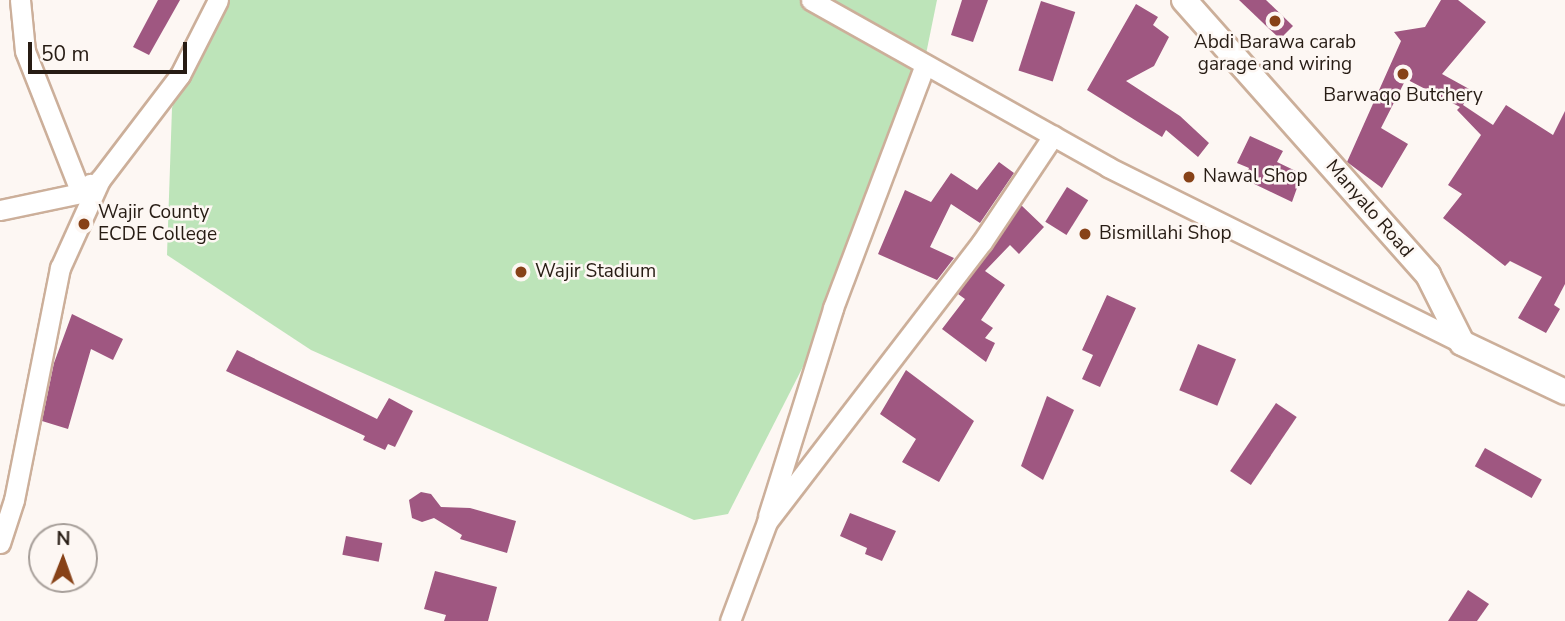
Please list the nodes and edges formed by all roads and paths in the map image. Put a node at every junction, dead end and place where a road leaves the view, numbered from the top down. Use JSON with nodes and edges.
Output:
{"nodes":[{"id":1,"x":20,"y":0,"type":"edge"},
{"id":2,"x":218,"y":0,"type":"edge"},
{"id":3,"x":811,"y":0,"type":"edge"},
{"id":4,"x":1184,"y":0,"type":"edge"},
{"id":5,"x":925,"y":65,"type":"junction"},
{"id":6,"x":1053,"y":136,"type":"junction"},
{"id":7,"x":120,"y":153,"type":"junction"},
{"id":8,"x":81,"y":193,"type":"junction"},
{"id":9,"x":0,"y":210,"type":"edge"},
{"id":10,"x":1462,"y":343,"type":"junction"},
{"id":11,"x":1565,"y":392,"type":"edge"},
{"id":12,"x":767,"y":522,"type":"junction"},
{"id":13,"x":0,"y":543,"type":"edge"},
{"id":14,"x":730,"y":621,"type":"edge"}],
"edges":[{"from":1,"to":8,"type":"street"},
{"from":2,"to":7,"type":"street"},
{"from":3,"to":5,"type":"street"},
{"from":4,"to":10,"type":"street","name":"Manyalo Road"},
{"from":5,"to":6,"type":"street"},
{"from":5,"to":12,"type":"street"},
{"from":6,"to":10,"type":"street"},
{"from":6,"to":12,"type":"street"},
{"from":7,"to":8,"type":"street"},
{"from":7,"to":13,"type":"street"},
{"from":8,"to":9,"type":"street"},
{"from":10,"to":11,"type":"street"},
{"from":12,"to":14,"type":"street"}]}
